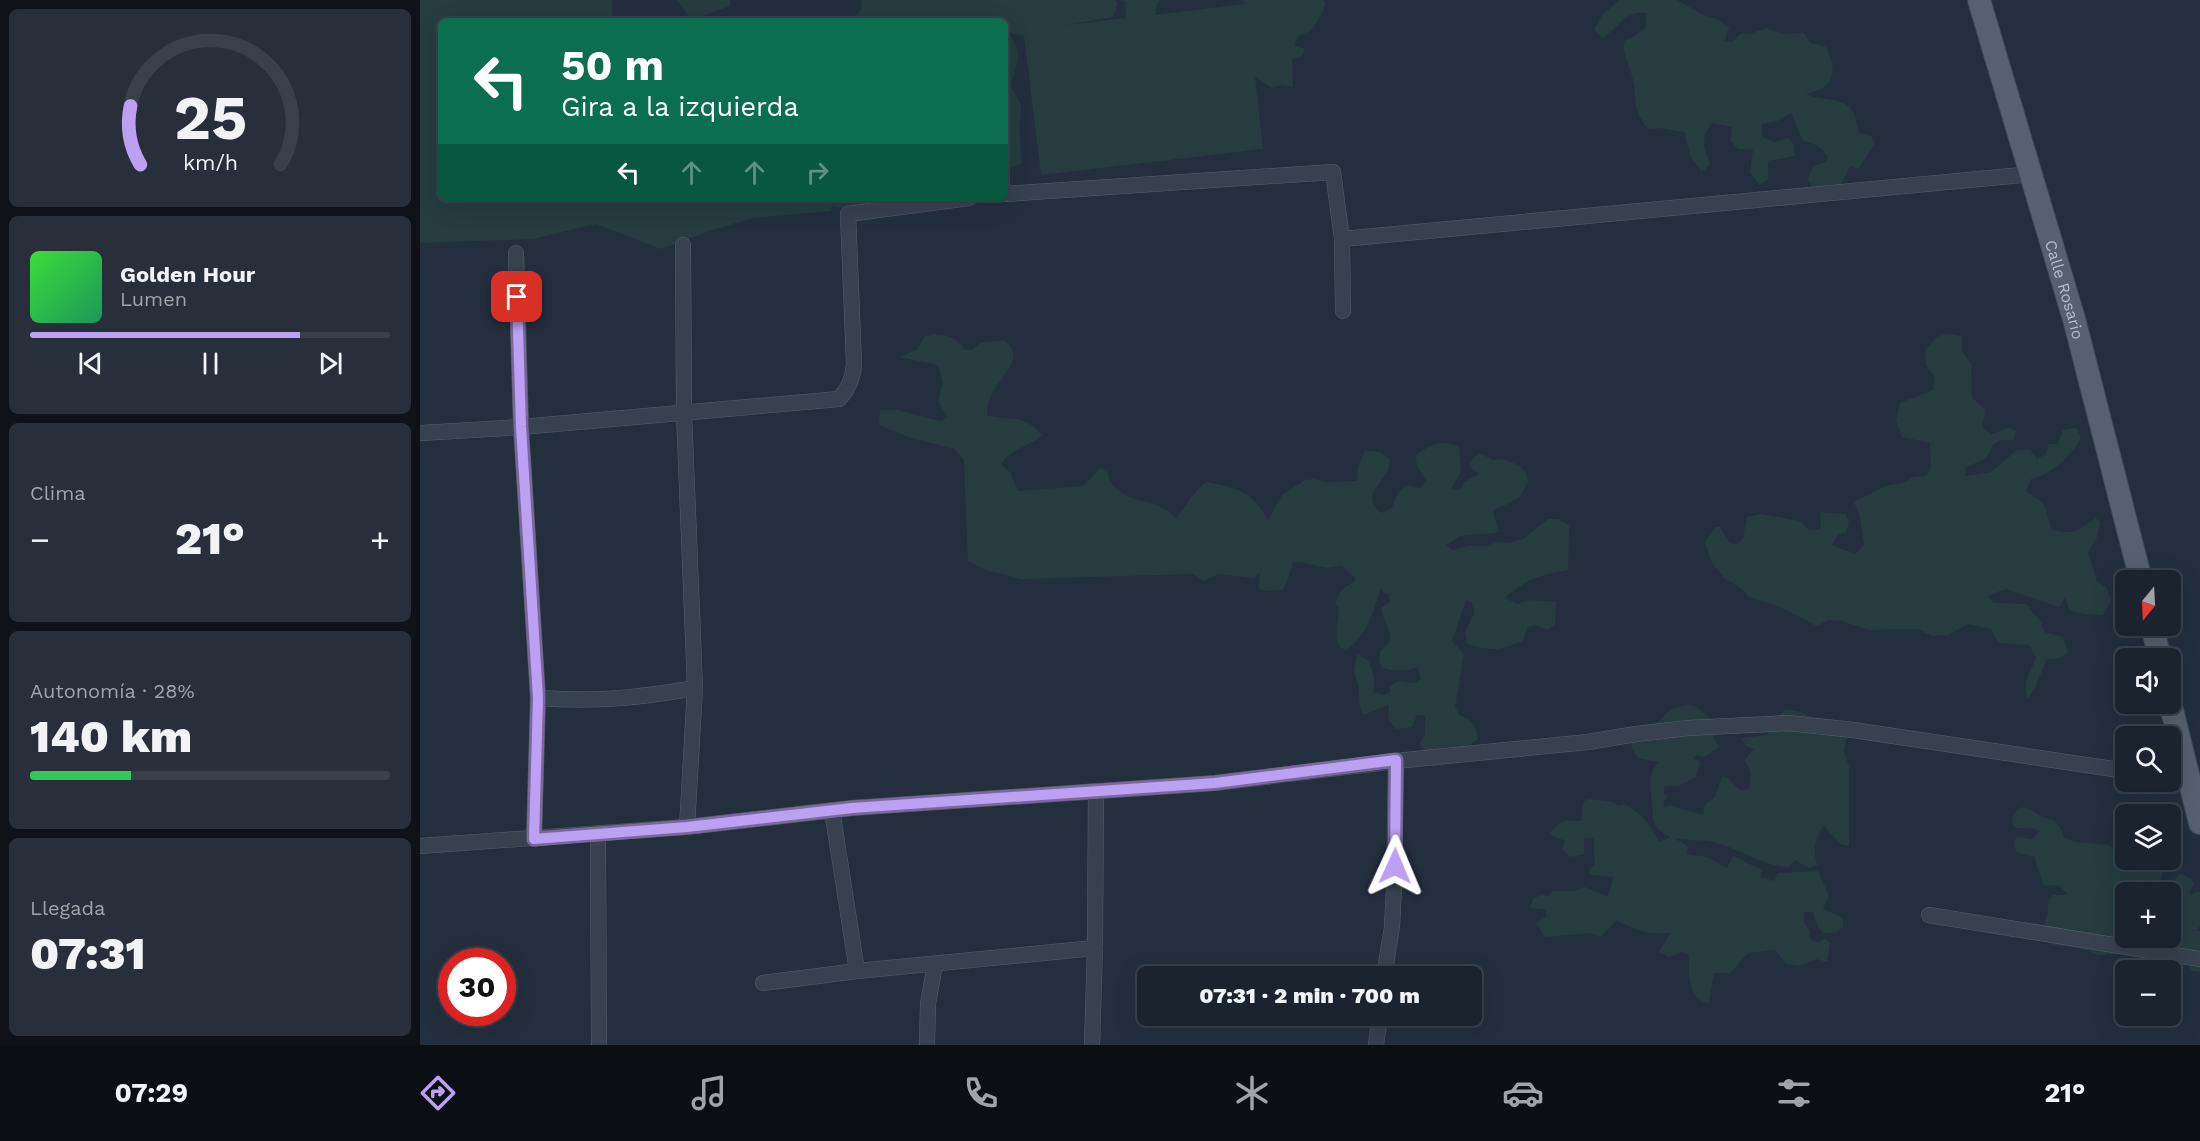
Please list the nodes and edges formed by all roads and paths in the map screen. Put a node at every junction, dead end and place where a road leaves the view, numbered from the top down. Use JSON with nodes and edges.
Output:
{"nodes":[{"id":1,"x":1979,"y":0,"type":"edge"},
{"id":2,"x":2032,"y":174,"type":"junction"},
{"id":3,"x":1008,"y":194,"type":"edge"},
{"id":4,"x":946,"y":201,"type":"edge"},
{"id":5,"x":1342,"y":239,"type":"junction"},
{"id":6,"x":683,"y":245,"type":"dead end"},
{"id":7,"x":516,"y":254,"type":"dead end"},
{"id":8,"x":1343,"y":311,"type":"dead end"},
{"id":9,"x":684,"y":413,"type":"junction"},
{"id":10,"x":521,"y":427,"type":"junction"},
{"id":11,"x":420,"y":433,"type":"edge"},
{"id":12,"x":2137,"y":570,"type":"edge"},
{"id":13,"x":695,"y":688,"type":"junction"},
{"id":14,"x":538,"y":698,"type":"junction"},
{"id":15,"x":1396,"y":760,"type":"junction"},
{"id":16,"x":2115,"y":769,"type":"edge"},
{"id":17,"x":2181,"y":781,"type":"edge"},
{"id":18,"x":1096,"y":791,"type":"junction"},
{"id":19,"x":832,"y":810,"type":"junction"},
{"id":20,"x":2200,"y":823,"type":"edge"},
{"id":21,"x":687,"y":827,"type":"junction"},
{"id":22,"x":598,"y":834,"type":"junction"},
{"id":23,"x":534,"y":839,"type":"junction"},
{"id":24,"x":420,"y":846,"type":"edge"},
{"id":25,"x":1929,"y":915,"type":"dead end"},
{"id":26,"x":1095,"y":948,"type":"junction"},
{"id":27,"x":2200,"y":959,"type":"edge"},
{"id":28,"x":935,"y":964,"type":"junction"},
{"id":29,"x":1386,"y":966,"type":"edge"},
{"id":30,"x":856,"y":971,"type":"junction"},
{"id":31,"x":763,"y":983,"type":"dead end"},
{"id":32,"x":1379,"y":1026,"type":"edge"},
{"id":33,"x":599,"y":1045,"type":"edge"},
{"id":34,"x":927,"y":1045,"type":"edge"},
{"id":35,"x":1092,"y":1045,"type":"edge"},
{"id":36,"x":1376,"y":1045,"type":"edge"}],
"edges":[{"from":1,"to":2,"type":"main road","name":"Calle Rosario"},
{"from":2,"to":5,"type":"street"},
{"from":2,"to":12,"type":"main road","name":"Calle Rosario"},
{"from":3,"to":5,"type":"street"},
{"from":4,"to":9,"type":"street"},
{"from":5,"to":8,"type":"street"},
{"from":6,"to":9,"type":"street"},
{"from":7,"to":10,"type":"street"},
{"from":9,"to":10,"type":"street"},
{"from":9,"to":13,"type":"street"},
{"from":10,"to":11,"type":"street"},
{"from":10,"to":14,"type":"street"},
{"from":13,"to":14,"type":"street"},
{"from":13,"to":21,"type":"street"},
{"from":14,"to":23,"type":"street"},
{"from":15,"to":16,"type":"street"},
{"from":15,"to":18,"type":"street"},
{"from":15,"to":29,"type":"street"},
{"from":17,"to":20,"type":"main road"},
{"from":18,"to":19,"type":"street"},
{"from":18,"to":26,"type":"street"},
{"from":19,"to":21,"type":"street"},
{"from":19,"to":30,"type":"street"},
{"from":21,"to":22,"type":"street"},
{"from":22,"to":23,"type":"street"},
{"from":22,"to":33,"type":"street"},
{"from":23,"to":24,"type":"street"},
{"from":25,"to":27,"type":"street"},
{"from":26,"to":28,"type":"street"},
{"from":26,"to":35,"type":"street"},
{"from":28,"to":30,"type":"street"},
{"from":28,"to":34,"type":"street"},
{"from":30,"to":31,"type":"street"},
{"from":32,"to":36,"type":"street"}]}
